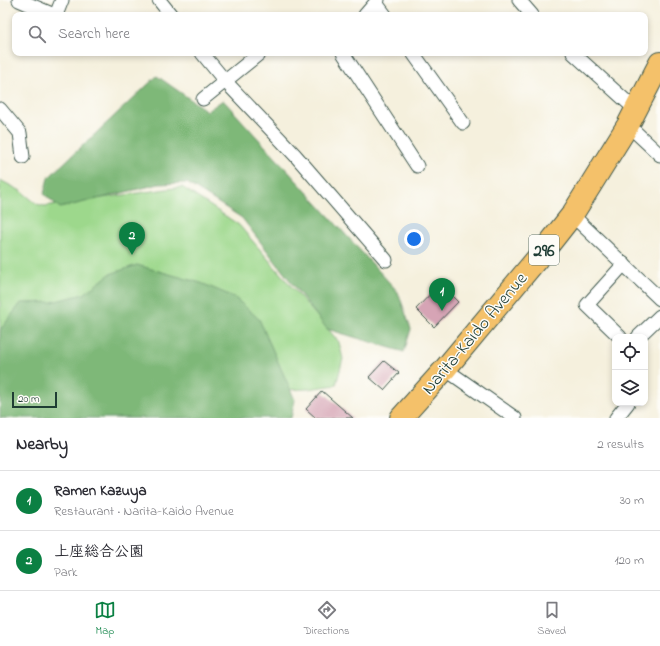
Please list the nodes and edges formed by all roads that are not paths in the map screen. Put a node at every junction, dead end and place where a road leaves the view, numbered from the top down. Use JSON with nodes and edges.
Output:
{"nodes":[{"id":1,"x":19,"y":0,"type":"edge"},
{"id":2,"x":62,"y":0,"type":"edge"},
{"id":3,"x":159,"y":0,"type":"edge"},
{"id":4,"x":519,"y":0,"type":"edge"},
{"id":5,"x":377,"y":1,"type":"edge"},
{"id":6,"x":48,"y":12,"type":"edge"},
{"id":7,"x":56,"y":12,"type":"edge"},
{"id":8,"x":169,"y":12,"type":"edge"},
{"id":9,"x":368,"y":12,"type":"edge"},
{"id":10,"x":383,"y":12,"type":"edge"},
{"id":11,"x":529,"y":12,"type":"edge"},
{"id":12,"x":204,"y":56,"type":"edge"},
{"id":13,"x":256,"y":56,"type":"edge"},
{"id":14,"x":345,"y":56,"type":"edge"},
{"id":15,"x":414,"y":56,"type":"edge"},
{"id":16,"x":576,"y":56,"type":"edge"},
{"id":17,"x":660,"y":63,"type":"edge"},
{"id":18,"x":225,"y":81,"type":"junction"},
{"id":19,"x":203,"y":99,"type":"dead end"},
{"id":20,"x":0,"y":108,"type":"edge"},
{"id":21,"x":632,"y":117,"type":"junction"},
{"id":22,"x":463,"y":123,"type":"dead end"},
{"id":23,"x":660,"y":155,"type":"edge"},
{"id":24,"x":24,"y":158,"type":"dead end"},
{"id":25,"x":417,"y":166,"type":"dead end"},
{"id":26,"x":572,"y":215,"type":"junction"},
{"id":27,"x":386,"y":260,"type":"dead end"},
{"id":28,"x":624,"y":264,"type":"junction"},
{"id":29,"x":660,"y":299,"type":"edge"},
{"id":30,"x":660,"y":316,"type":"edge"},
{"id":31,"x":617,"y":334,"type":"edge"},
{"id":32,"x":641,"y":334,"type":"edge"},
{"id":33,"x":444,"y":370,"type":"junction"},
{"id":34,"x":626,"y":406,"type":"edge"},
{"id":35,"x":401,"y":418,"type":"edge"},
{"id":36,"x":515,"y":418,"type":"edge"},
{"id":37,"x":616,"y":418,"type":"edge"}],
"edges":[{"from":1,"to":6,"type":"street"},
{"from":2,"to":7,"type":"street"},
{"from":3,"to":8,"type":"street"},
{"from":4,"to":11,"type":"street"},
{"from":5,"to":9,"type":"street"},
{"from":5,"to":10,"type":"street"},
{"from":12,"to":18,"type":"street"},
{"from":13,"to":18,"type":"street"},
{"from":14,"to":25,"type":"street"},
{"from":15,"to":22,"type":"street"},
{"from":16,"to":21,"type":"street"},
{"from":17,"to":21,"type":"highway","name":"Narita-Kaido Avenue","number":"296"},
{"from":18,"to":19,"type":"street"},
{"from":18,"to":27,"type":"street"},
{"from":20,"to":24,"type":"street"},
{"from":21,"to":23,"type":"street"},
{"from":21,"to":26,"type":"highway","name":"Narita-Kaido Avenue","number":"296"},
{"from":26,"to":28,"type":"street"},
{"from":26,"to":33,"type":"highway","name":"Narita-Kaido Avenue","number":"296"},
{"from":28,"to":29,"type":"street"},
{"from":28,"to":31,"type":"street"},
{"from":30,"to":32,"type":"street"},
{"from":33,"to":35,"type":"highway","name":"Narita-Kaido Avenue","number":"296"},
{"from":33,"to":36,"type":"street"},
{"from":34,"to":37,"type":"street"}]}
